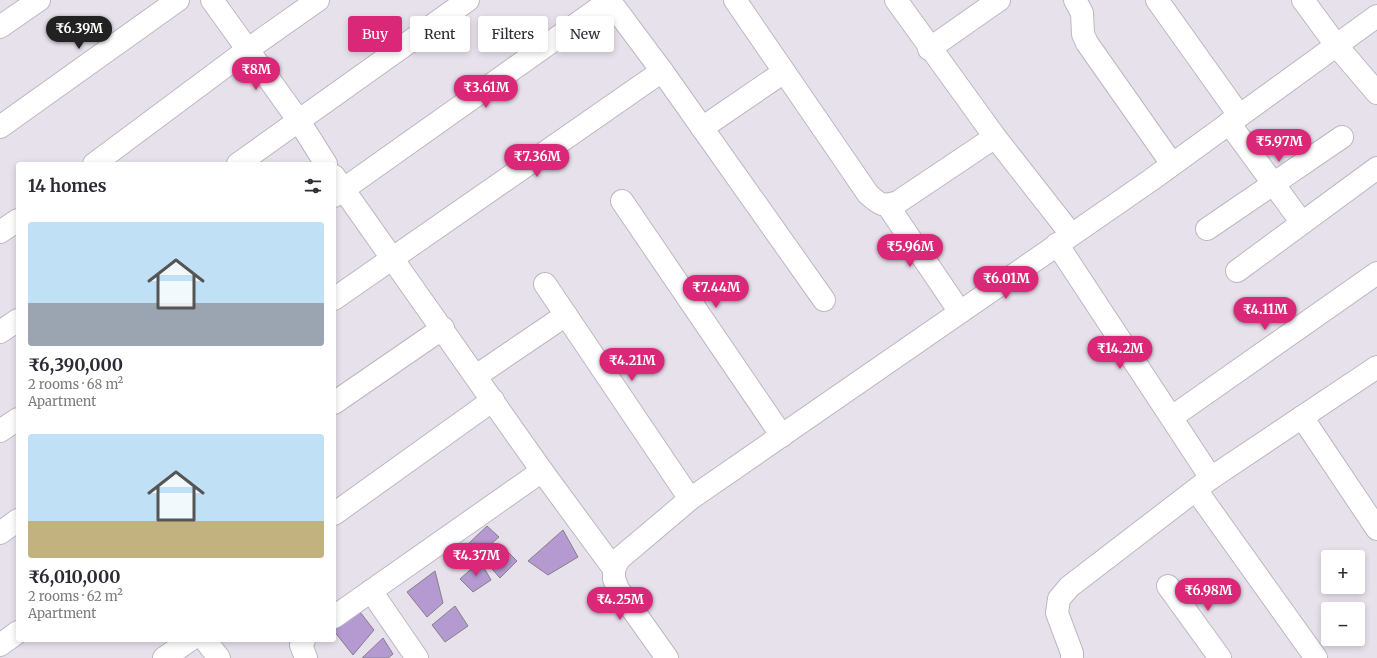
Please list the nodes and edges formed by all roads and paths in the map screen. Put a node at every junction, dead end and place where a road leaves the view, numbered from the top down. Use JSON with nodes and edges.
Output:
{"nodes":[{"id":1,"x":39,"y":0,"type":"edge"},
{"id":2,"x":178,"y":0,"type":"edge"},
{"id":3,"x":212,"y":0,"type":"edge"},
{"id":4,"x":318,"y":0,"type":"edge"},
{"id":5,"x":468,"y":0,"type":"edge"},
{"id":6,"x":609,"y":0,"type":"edge"},
{"id":7,"x":735,"y":0,"type":"edge"},
{"id":8,"x":896,"y":0,"type":"edge"},
{"id":9,"x":999,"y":0,"type":"edge"},
{"id":10,"x":1075,"y":0,"type":"edge"},
{"id":11,"x":1157,"y":0,"type":"edge"},
{"id":12,"x":1302,"y":0,"type":"edge"},
{"id":13,"x":1377,"y":16,"type":"edge"},
{"id":14,"x":0,"y":27,"type":"edge"},
{"id":15,"x":1336,"y":45,"type":"junction"},
{"id":16,"x":930,"y":49,"type":"junction"},
{"id":17,"x":247,"y":50,"type":"junction"},
{"id":18,"x":662,"y":70,"type":"junction"},
{"id":19,"x":784,"y":72,"type":"junction"},
{"id":20,"x":1377,"y":92,"type":"edge"},
{"id":21,"x":1234,"y":119,"type":"junction"},
{"id":22,"x":299,"y":122,"type":"junction"},
{"id":23,"x":0,"y":127,"type":"edge"},
{"id":24,"x":702,"y":128,"type":"junction"},
{"id":25,"x":995,"y":137,"type":"junction"},
{"id":26,"x":1342,"y":137,"type":"dead end"},
{"id":27,"x":97,"y":162,"type":"edge"},
{"id":28,"x":241,"y":162,"type":"edge"},
{"id":29,"x":325,"y":162,"type":"edge"},
{"id":30,"x":1172,"y":164,"type":"junction"},
{"id":31,"x":1377,"y":168,"type":"edge"},
{"id":32,"x":1272,"y":183,"type":"junction"},
{"id":33,"x":337,"y":187,"type":"edge"},
{"id":34,"x":622,"y":201,"type":"dead end"},
{"id":35,"x":888,"y":206,"type":"junction"},
{"id":36,"x":16,"y":221,"type":"edge"},
{"id":37,"x":1302,"y":223,"type":"junction"},
{"id":38,"x":1207,"y":229,"type":"dead end"},
{"id":39,"x":0,"y":232,"type":"edge"},
{"id":40,"x":1064,"y":239,"type":"junction"},
{"id":41,"x":393,"y":258,"type":"junction"},
{"id":42,"x":1237,"y":271,"type":"dead end"},
{"id":43,"x":1377,"y":273,"type":"edge"},
{"id":44,"x":545,"y":284,"type":"dead end"},
{"id":45,"x":336,"y":298,"type":"edge"},
{"id":46,"x":824,"y":300,"type":"dead end"},
{"id":47,"x":960,"y":312,"type":"junction"},
{"id":48,"x":566,"y":315,"type":"junction"},
{"id":49,"x":16,"y":321,"type":"edge"},
{"id":50,"x":443,"y":328,"type":"junction"},
{"id":51,"x":0,"y":332,"type":"edge"},
{"id":52,"x":1377,"y":367,"type":"edge"},
{"id":53,"x":476,"y":376,"type":"junction"},
{"id":54,"x":493,"y":400,"type":"junction"},
{"id":55,"x":336,"y":402,"type":"edge"},
{"id":56,"x":1172,"y":417,"type":"junction"},
{"id":57,"x":1302,"y":418,"type":"junction"},
{"id":58,"x":16,"y":420,"type":"edge"},
{"id":59,"x":0,"y":431,"type":"edge"},
{"id":60,"x":782,"y":436,"type":"junction"},
{"id":61,"x":542,"y":472,"type":"junction"},
{"id":62,"x":1204,"y":484,"type":"junction"},
{"id":63,"x":690,"y":499,"type":"junction"},
{"id":64,"x":336,"y":513,"type":"edge"},
{"id":65,"x":16,"y":521,"type":"edge"},
{"id":66,"x":1377,"y":528,"type":"edge"},
{"id":67,"x":0,"y":533,"type":"edge"},
{"id":68,"x":614,"y":569,"type":"junction"},
{"id":69,"x":1168,"y":586,"type":"dead end"},
{"id":70,"x":371,"y":591,"type":"junction"},
{"id":71,"x":336,"y":617,"type":"edge"},
{"id":72,"x":16,"y":634,"type":"edge"},
{"id":73,"x":187,"y":642,"type":"edge"},
{"id":74,"x":207,"y":642,"type":"edge"},
{"id":75,"x":303,"y":642,"type":"edge"},
{"id":76,"x":0,"y":646,"type":"edge"},
{"id":77,"x":164,"y":658,"type":"edge"},
{"id":78,"x":219,"y":658,"type":"edge"},
{"id":79,"x":306,"y":658,"type":"edge"},
{"id":80,"x":417,"y":658,"type":"edge"},
{"id":81,"x":667,"y":658,"type":"edge"},
{"id":82,"x":1072,"y":658,"type":"edge"},
{"id":83,"x":1220,"y":658,"type":"edge"},
{"id":84,"x":1316,"y":658,"type":"edge"}],
"edges":[{"from":1,"to":14,"type":"street"},
{"from":2,"to":23,"type":"street"},
{"from":3,"to":17,"type":"street"},
{"from":4,"to":17,"type":"street"},
{"from":5,"to":22,"type":"street"},
{"from":6,"to":18,"type":"street"},
{"from":6,"to":33,"type":"street"},
{"from":7,"to":19,"type":"street"},
{"from":8,"to":16,"type":"street"},
{"from":9,"to":16,"type":"street"},
{"from":10,"to":30,"type":"street"},
{"from":11,"to":21,"type":"street"},
{"from":12,"to":15,"type":"street"},
{"from":13,"to":15,"type":"street"},
{"from":15,"to":20,"type":"street"},
{"from":15,"to":21,"type":"street"},
{"from":16,"to":25,"type":"street"},
{"from":17,"to":22,"type":"street"},
{"from":17,"to":27,"type":"street"},
{"from":18,"to":24,"type":"street"},
{"from":18,"to":41,"type":"street"},
{"from":19,"to":24,"type":"street"},
{"from":19,"to":35,"type":"street"},
{"from":21,"to":30,"type":"street"},
{"from":21,"to":32,"type":"street"},
{"from":22,"to":28,"type":"street"},
{"from":22,"to":29,"type":"street"},
{"from":24,"to":46,"type":"street"},
{"from":25,"to":35,"type":"street"},
{"from":25,"to":40,"type":"street"},
{"from":26,"to":32,"type":"street"},
{"from":30,"to":40,"type":"street"},
{"from":31,"to":37,"type":"street"},
{"from":32,"to":37,"type":"street"},
{"from":32,"to":38,"type":"street"},
{"from":33,"to":41,"type":"street"},
{"from":34,"to":60,"type":"street"},
{"from":35,"to":47,"type":"street"},
{"from":36,"to":39,"type":"street"},
{"from":37,"to":42,"type":"street"},
{"from":40,"to":47,"type":"street"},
{"from":40,"to":56,"type":"street"},
{"from":41,"to":45,"type":"street"},
{"from":41,"to":50,"type":"street"},
{"from":43,"to":56,"type":"street"},
{"from":44,"to":48,"type":"street"},
{"from":47,"to":60,"type":"street"},
{"from":48,"to":53,"type":"street"},
{"from":48,"to":63,"type":"street"},
{"from":49,"to":51,"type":"street"},
{"from":50,"to":53,"type":"street"},
{"from":50,"to":55,"type":"street"},
{"from":52,"to":57,"type":"street"},
{"from":53,"to":54,"type":"street"},
{"from":54,"to":61,"type":"street"},
{"from":54,"to":64,"type":"street"},
{"from":56,"to":62,"type":"street"},
{"from":57,"to":62,"type":"street"},
{"from":57,"to":66,"type":"street"},
{"from":58,"to":59,"type":"street"},
{"from":60,"to":63,"type":"street"},
{"from":61,"to":68,"type":"street"},
{"from":61,"to":70,"type":"street"},
{"from":62,"to":82,"type":"street"},
{"from":62,"to":84,"type":"street"},
{"from":63,"to":68,"type":"street"},
{"from":65,"to":67,"type":"street"},
{"from":68,"to":81,"type":"street"},
{"from":69,"to":83,"type":"street"},
{"from":70,"to":71,"type":"street"},
{"from":70,"to":80,"type":"street"},
{"from":72,"to":76,"type":"street"},
{"from":73,"to":77,"type":"street"},
{"from":74,"to":78,"type":"street"},
{"from":75,"to":79,"type":"street"}]}
